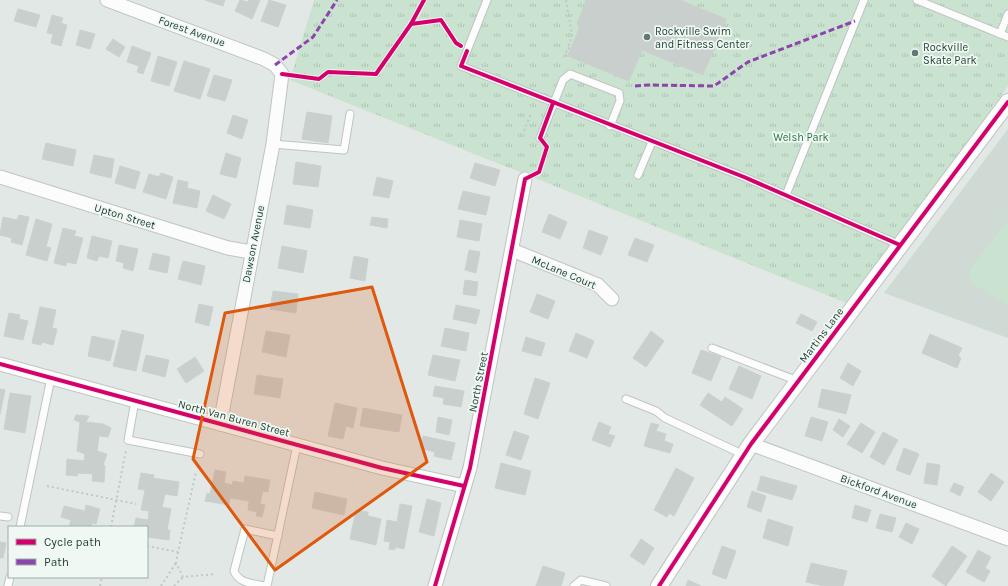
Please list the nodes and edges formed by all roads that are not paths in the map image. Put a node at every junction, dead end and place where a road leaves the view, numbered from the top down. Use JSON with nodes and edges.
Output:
{"nodes":[{"id":1,"x":107,"y":0,"type":"edge"},
{"id":2,"x":487,"y":0,"type":"edge"},
{"id":3,"x":864,"y":0,"type":"edge"},
{"id":4,"x":917,"y":0,"type":"edge"},
{"id":5,"x":1008,"y":14,"type":"edge"},
{"id":6,"x":1000,"y":34,"type":"junction"},
{"id":7,"x":1008,"y":37,"type":"edge"},
{"id":8,"x":275,"y":65,"type":"joint"},
{"id":9,"x":1008,"y":102,"type":"edge"},
{"id":10,"x":553,"y":103,"type":"junction"},
{"id":11,"x":350,"y":114,"type":"dead end"},
{"id":12,"x":610,"y":126,"type":"junction"},
{"id":13,"x":540,"y":138,"type":"dead end"},
{"id":14,"x":652,"y":142,"type":"junction"},
{"id":15,"x":272,"y":144,"type":"junction"},
{"id":16,"x":638,"y":175,"type":"dead end"},
{"id":17,"x":0,"y":177,"type":"edge"},
{"id":18,"x":525,"y":179,"type":"dead end"},
{"id":19,"x":786,"y":195,"type":"junction"},
{"id":20,"x":900,"y":245,"type":"junction"},
{"id":21,"x":512,"y":250,"type":"junction"},
{"id":22,"x":251,"y":252,"type":"junction"},
{"id":23,"x":612,"y":299,"type":"dead end"},
{"id":24,"x":712,"y":348,"type":"dead end"},
{"id":25,"x":0,"y":364,"type":"edge"},
{"id":26,"x":51,"y":378,"type":"junction"},
{"id":27,"x":798,"y":381,"type":"junction"},
{"id":28,"x":626,"y":399,"type":"dead end"},
{"id":29,"x":135,"y":401,"type":"junction"},
{"id":30,"x":220,"y":424,"type":"junction"},
{"id":31,"x":297,"y":445,"type":"junction"},
{"id":32,"x":747,"y":450,"type":"junction"},
{"id":33,"x":200,"y":454,"type":"dead end"},
{"id":34,"x":464,"y":486,"type":"junction"},
{"id":35,"x":20,"y":526,"type":"edge"},
{"id":36,"x":278,"y":536,"type":"junction"},
{"id":37,"x":1008,"y":539,"type":"edge"},
{"id":38,"x":266,"y":586,"type":"edge"},
{"id":39,"x":435,"y":586,"type":"edge"},
{"id":40,"x":574,"y":586,"type":"edge"},
{"id":41,"x":606,"y":586,"type":"edge"},
{"id":42,"x":659,"y":586,"type":"edge"}],
"edges":[{"from":1,"to":8,"type":"street","name":"Forest Avenue"},
{"from":2,"to":10,"type":"lane"},
{"from":3,"to":19,"type":"lane"},
{"from":4,"to":6,"type":"lane"},
{"from":5,"to":6,"type":"lane"},
{"from":6,"to":7,"type":"lane"},
{"from":8,"to":15,"type":"street","name":"Dawson Avenue"},
{"from":9,"to":20,"type":"street","name":"Martins Lane"},
{"from":10,"to":12,"type":"lane"},
{"from":10,"to":12,"type":"lane"},
{"from":10,"to":13,"type":"lane"},
{"from":11,"to":15,"type":"lane"},
{"from":12,"to":14,"type":"lane"},
{"from":14,"to":16,"type":"lane"},
{"from":14,"to":19,"type":"lane"},
{"from":15,"to":22,"type":"street","name":"Dawson Avenue"},
{"from":17,"to":22,"type":"street","name":"Upton Street"},
{"from":18,"to":21,"type":"street","name":"North Street"},
{"from":19,"to":20,"type":"lane"},
{"from":20,"to":27,"type":"street","name":"Martins Lane"},
{"from":21,"to":23,"type":"street","name":"McLane Court"},
{"from":21,"to":34,"type":"street","name":"North Street"},
{"from":22,"to":30,"type":"street","name":"Dawson Avenue"},
{"from":24,"to":27,"type":"lane"},
{"from":25,"to":26,"type":"street","name":"North Van Buren Street"},
{"from":26,"to":29,"type":"street","name":"North Van Buren Street"},
{"from":26,"to":35,"type":"lane"},
{"from":27,"to":32,"type":"street","name":"Martins Lane"},
{"from":28,"to":32,"type":"lane"},
{"from":29,"to":30,"type":"street","name":"North Van Buren Street"},
{"from":29,"to":33,"type":"lane"},
{"from":30,"to":31,"type":"street","name":"North Van Buren Street"},
{"from":31,"to":34,"type":"street","name":"North Van Buren Street"},
{"from":31,"to":36,"type":"lane"},
{"from":32,"to":37,"type":"street","name":"Bickford Avenue"},
{"from":32,"to":42,"type":"street","name":"Martins Lane"},
{"from":34,"to":39,"type":"street","name":"North Street"},
{"from":36,"to":38,"type":"lane"},
{"from":36,"to":38,"type":"lane"},
{"from":40,"to":41,"type":"lane"}]}
